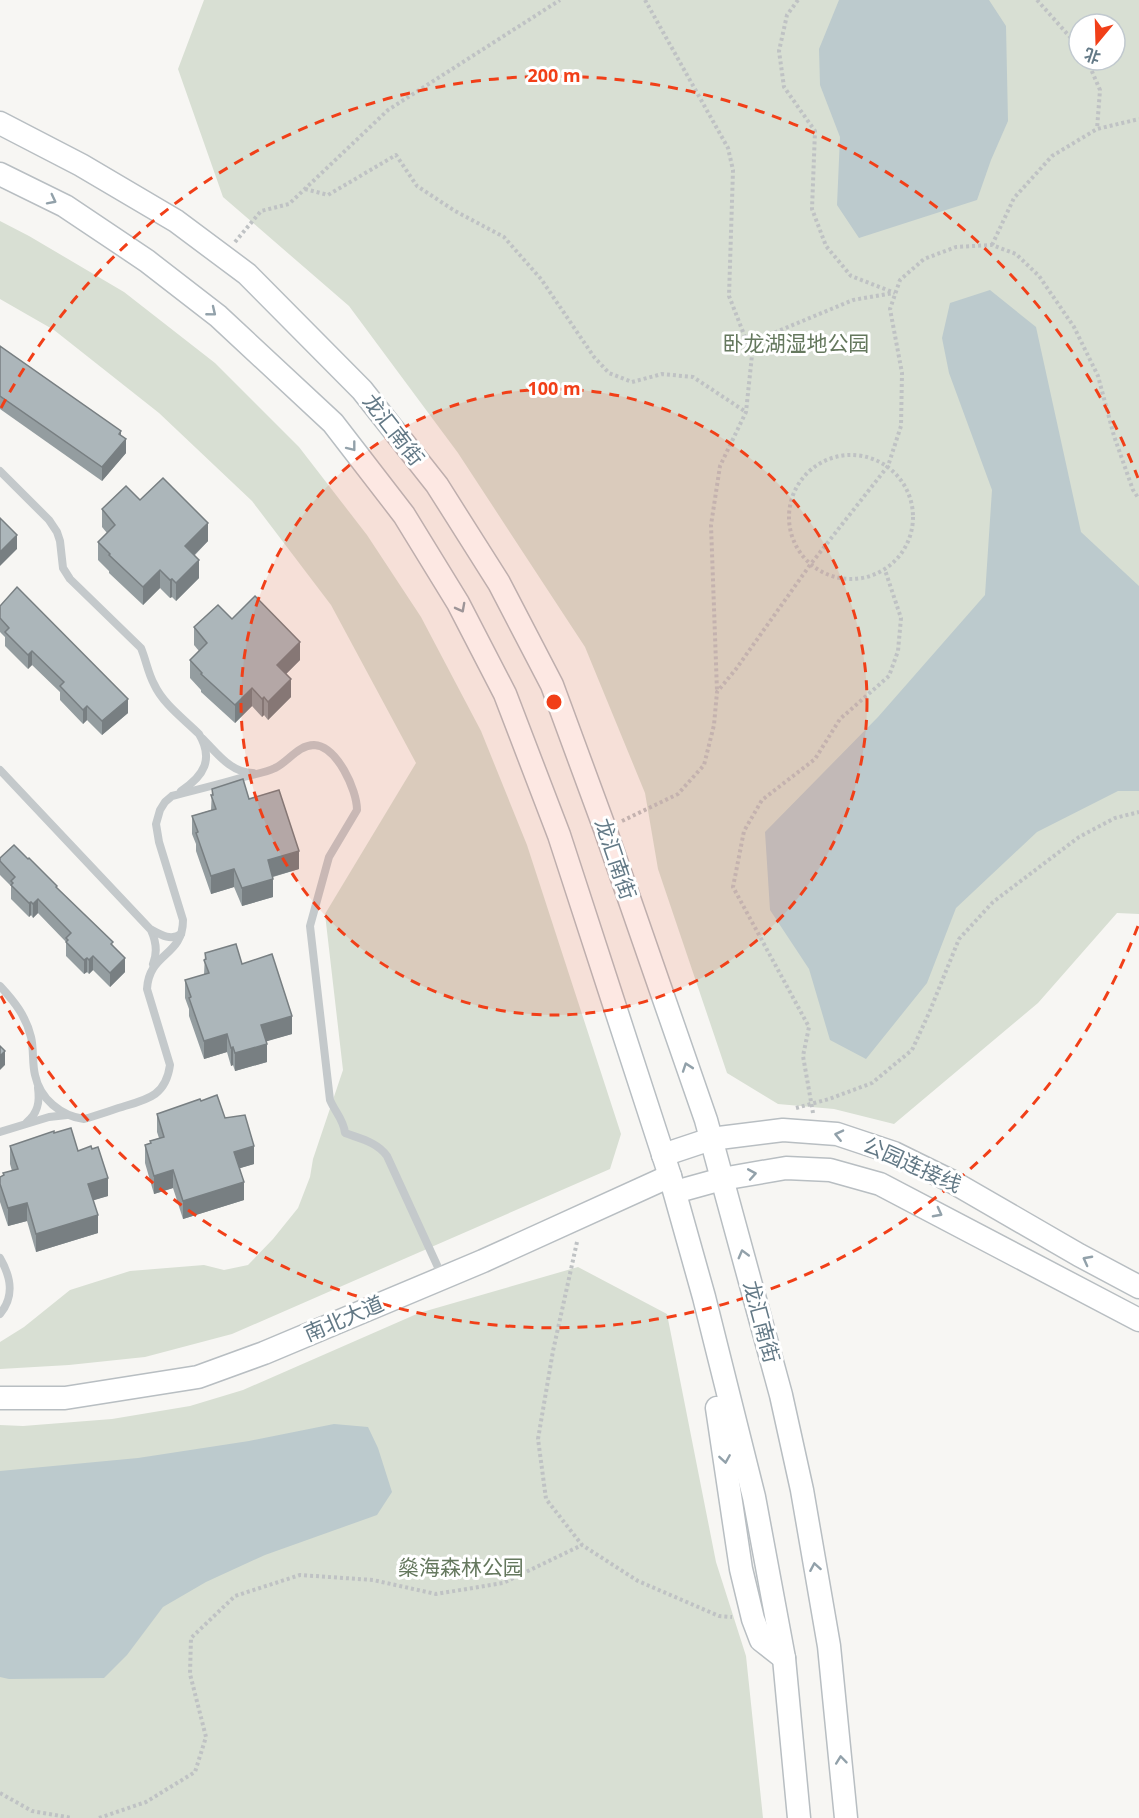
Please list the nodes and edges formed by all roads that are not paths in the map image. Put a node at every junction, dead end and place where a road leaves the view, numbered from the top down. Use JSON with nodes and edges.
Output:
{"nodes":[{"id":1,"x":0,"y":123,"type":"edge"},
{"id":2,"x":0,"y":174,"type":"edge"},
{"id":3,"x":0,"y":471,"type":"edge"},
{"id":4,"x":199,"y":734,"type":"junction"},
{"id":5,"x":0,"y":770,"type":"edge"},
{"id":6,"x":257,"y":773,"type":"junction"},
{"id":7,"x":172,"y":796,"type":"junction"},
{"id":8,"x":151,"y":930,"type":"junction"},
{"id":9,"x":181,"y":934,"type":"junction"},
{"id":10,"x":153,"y":965,"type":"junction"},
{"id":11,"x":0,"y":986,"type":"edge"},
{"id":12,"x":38,"y":1085,"type":"junction"},
{"id":13,"x":68,"y":1115,"type":"junction"},
{"id":14,"x":24,"y":1125,"type":"junction"},
{"id":15,"x":0,"y":1132,"type":"edge"},
{"id":16,"x":711,"y":1139,"type":"junction"},
{"id":17,"x":669,"y":1174,"type":"junction"},
{"id":18,"x":722,"y":1179,"type":"junction"},
{"id":19,"x":0,"y":1258,"type":"edge"},
{"id":20,"x":442,"y":1276,"type":"junction"},
{"id":21,"x":1139,"y":1287,"type":"edge"},
{"id":22,"x":704,"y":1297,"type":"junction"},
{"id":23,"x":0,"y":1314,"type":"edge"},
{"id":24,"x":1139,"y":1320,"type":"edge"},
{"id":25,"x":0,"y":1398,"type":"edge"},
{"id":26,"x":784,"y":1658,"type":"junction"},
{"id":27,"x":799,"y":1818,"type":"edge"},
{"id":28,"x":846,"y":1818,"type":"edge"}],
"edges":[{"from":16,"to":1,"type":"main road","name":"龙汇南街","one_way":true},
{"from":2,"to":17,"type":"main road","name":"龙汇南街","one_way":true},
{"from":3,"to":4,"type":"lane"},
{"from":4,"to":6,"type":"lane"},
{"from":4,"to":7,"type":"lane"},
{"from":5,"to":8,"type":"lane"},
{"from":6,"to":7,"type":"lane"},
{"from":6,"to":20,"type":"lane"},
{"from":7,"to":9,"type":"lane"},
{"from":8,"to":9,"type":"lane"},
{"from":8,"to":10,"type":"lane"},
{"from":9,"to":10,"type":"lane"},
{"from":10,"to":13,"type":"lane"},
{"from":11,"to":12,"type":"lane"},
{"from":12,"to":13,"type":"lane"},
{"from":12,"to":14,"type":"lane"},
{"from":13,"to":14,"type":"lane"},
{"from":14,"to":15,"type":"lane"},
{"from":16,"to":17,"type":"main road","name":"公园连接线"},
{"from":16,"to":18,"type":"main road","name":"龙汇南街"},
{"from":21,"to":16,"type":"main road","name":"公园连接线","one_way":true},
{"from":17,"to":18,"type":"main road","name":"公园连接线"},
{"from":17,"to":20,"type":"main road","name":"南北大道"},
{"from":17,"to":22,"type":"main road","name":"龙汇南街"},
{"from":18,"to":24,"type":"main road","name":"公园连接线","one_way":true},
{"from":28,"to":18,"type":"main road","name":"龙汇南街","one_way":true},
{"from":19,"to":23,"type":"lane"},
{"from":20,"to":25,"type":"main road","name":"南北大道"},
{"from":22,"to":26,"type":"main road","name":"龙汇南街"},
{"from":22,"to":26,"type":"main road","one_way":true},
{"from":26,"to":27,"type":"main road","name":"龙汇南街"}]}
